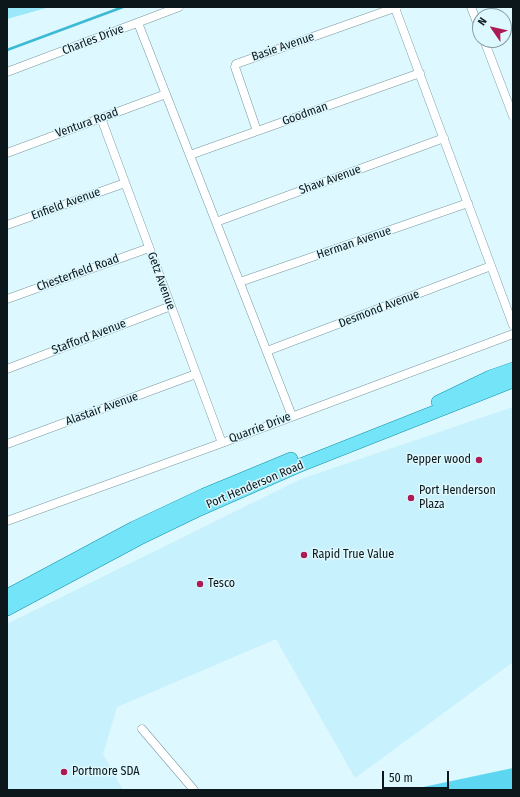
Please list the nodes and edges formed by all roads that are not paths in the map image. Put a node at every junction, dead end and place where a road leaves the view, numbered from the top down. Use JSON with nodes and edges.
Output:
{"nodes":[{"id":1,"x":179,"y":7,"type":"edge"},
{"id":2,"x":396,"y":7,"type":"edge"},
{"id":3,"x":138,"y":23,"type":"junction"},
{"id":4,"x":487,"y":48,"type":"edge"},
{"id":5,"x":7,"y":72,"type":"edge"},
{"id":6,"x":420,"y":73,"type":"junction"},
{"id":7,"x":166,"y":94,"type":"junction"},
{"id":8,"x":513,"y":116,"type":"edge"},
{"id":9,"x":101,"y":118,"type":"junction"},
{"id":10,"x":257,"y":131,"type":"junction"},
{"id":11,"x":444,"y":138,"type":"junction"},
{"id":12,"x":7,"y":153,"type":"edge"},
{"id":13,"x":190,"y":155,"type":"junction"},
{"id":14,"x":125,"y":183,"type":"junction"},
{"id":15,"x":468,"y":203,"type":"junction"},
{"id":16,"x":216,"y":222,"type":"junction"},
{"id":17,"x":7,"y":225,"type":"edge"},
{"id":18,"x":149,"y":248,"type":"junction"},
{"id":19,"x":491,"y":266,"type":"junction"},
{"id":20,"x":240,"y":282,"type":"junction"},
{"id":21,"x":7,"y":299,"type":"edge"},
{"id":22,"x":171,"y":306,"type":"junction"},
{"id":23,"x":513,"y":325,"type":"edge"},
{"id":24,"x":513,"y":334,"type":"edge"},
{"id":25,"x":267,"y":351,"type":"junction"},
{"id":26,"x":7,"y":369,"type":"edge"},
{"id":27,"x":513,"y":369,"type":"edge"},
{"id":28,"x":196,"y":374,"type":"junction"},
{"id":29,"x":513,"y":381,"type":"edge"},
{"id":30,"x":292,"y":416,"type":"junction"},
{"id":31,"x":222,"y":443,"type":"junction"},
{"id":32,"x":7,"y":444,"type":"edge"},
{"id":33,"x":7,"y":521,"type":"edge"},
{"id":34,"x":7,"y":596,"type":"edge"},
{"id":35,"x":7,"y":609,"type":"edge"},
{"id":36,"x":142,"y":729,"type":"dead end"},
{"id":37,"x":194,"y":790,"type":"edge"}],
"edges":[{"from":1,"to":3,"type":"street","name":"Charles Drive"},
{"from":2,"to":6,"type":"street"},
{"from":2,"to":10,"type":"street","name":"Basie Avenue"},
{"from":3,"to":5,"type":"street","name":"Charles Drive"},
{"from":3,"to":7,"type":"street"},
{"from":4,"to":8,"type":"street"},
{"from":6,"to":10,"type":"street","name":"Goodman"},
{"from":6,"to":11,"type":"street"},
{"from":7,"to":9,"type":"street","name":"Ventura Road"},
{"from":7,"to":13,"type":"street"},
{"from":9,"to":12,"type":"street","name":"Ventura Road"},
{"from":9,"to":14,"type":"street","name":"Getz Avenue"},
{"from":10,"to":13,"type":"street","name":"Goodman"},
{"from":11,"to":15,"type":"street"},
{"from":11,"to":16,"type":"street","name":"Shaw Avenue"},
{"from":13,"to":16,"type":"street"},
{"from":14,"to":17,"type":"street","name":"Enfield Avenue"},
{"from":14,"to":18,"type":"street","name":"Getz Avenue"},
{"from":15,"to":19,"type":"street"},
{"from":15,"to":20,"type":"street","name":"Herman Avenue"},
{"from":16,"to":20,"type":"street"},
{"from":18,"to":21,"type":"street","name":"Chesterfield Road"},
{"from":18,"to":22,"type":"street","name":"Getz Avenue"},
{"from":19,"to":23,"type":"street"},
{"from":19,"to":25,"type":"street","name":"Desmond Avenue"},
{"from":20,"to":25,"type":"street"},
{"from":22,"to":26,"type":"street","name":"Stafford Avenue"},
{"from":22,"to":28,"type":"street","name":"Getz Avenue"},
{"from":24,"to":30,"type":"street","name":"Quarrie Drive"},
{"from":25,"to":30,"type":"street"},
{"from":27,"to":34,"type":"main road","name":"Port Henderson Road"},
{"from":28,"to":31,"type":"street","name":"Getz Avenue"},
{"from":28,"to":32,"type":"street","name":"Alastair Avenue"},
{"from":29,"to":35,"type":"main road","name":"Port Henderson Road"},
{"from":30,"to":31,"type":"street","name":"Quarrie Drive"},
{"from":31,"to":33,"type":"street","name":"Quarrie Drive"},
{"from":36,"to":37,"type":"street"}]}
